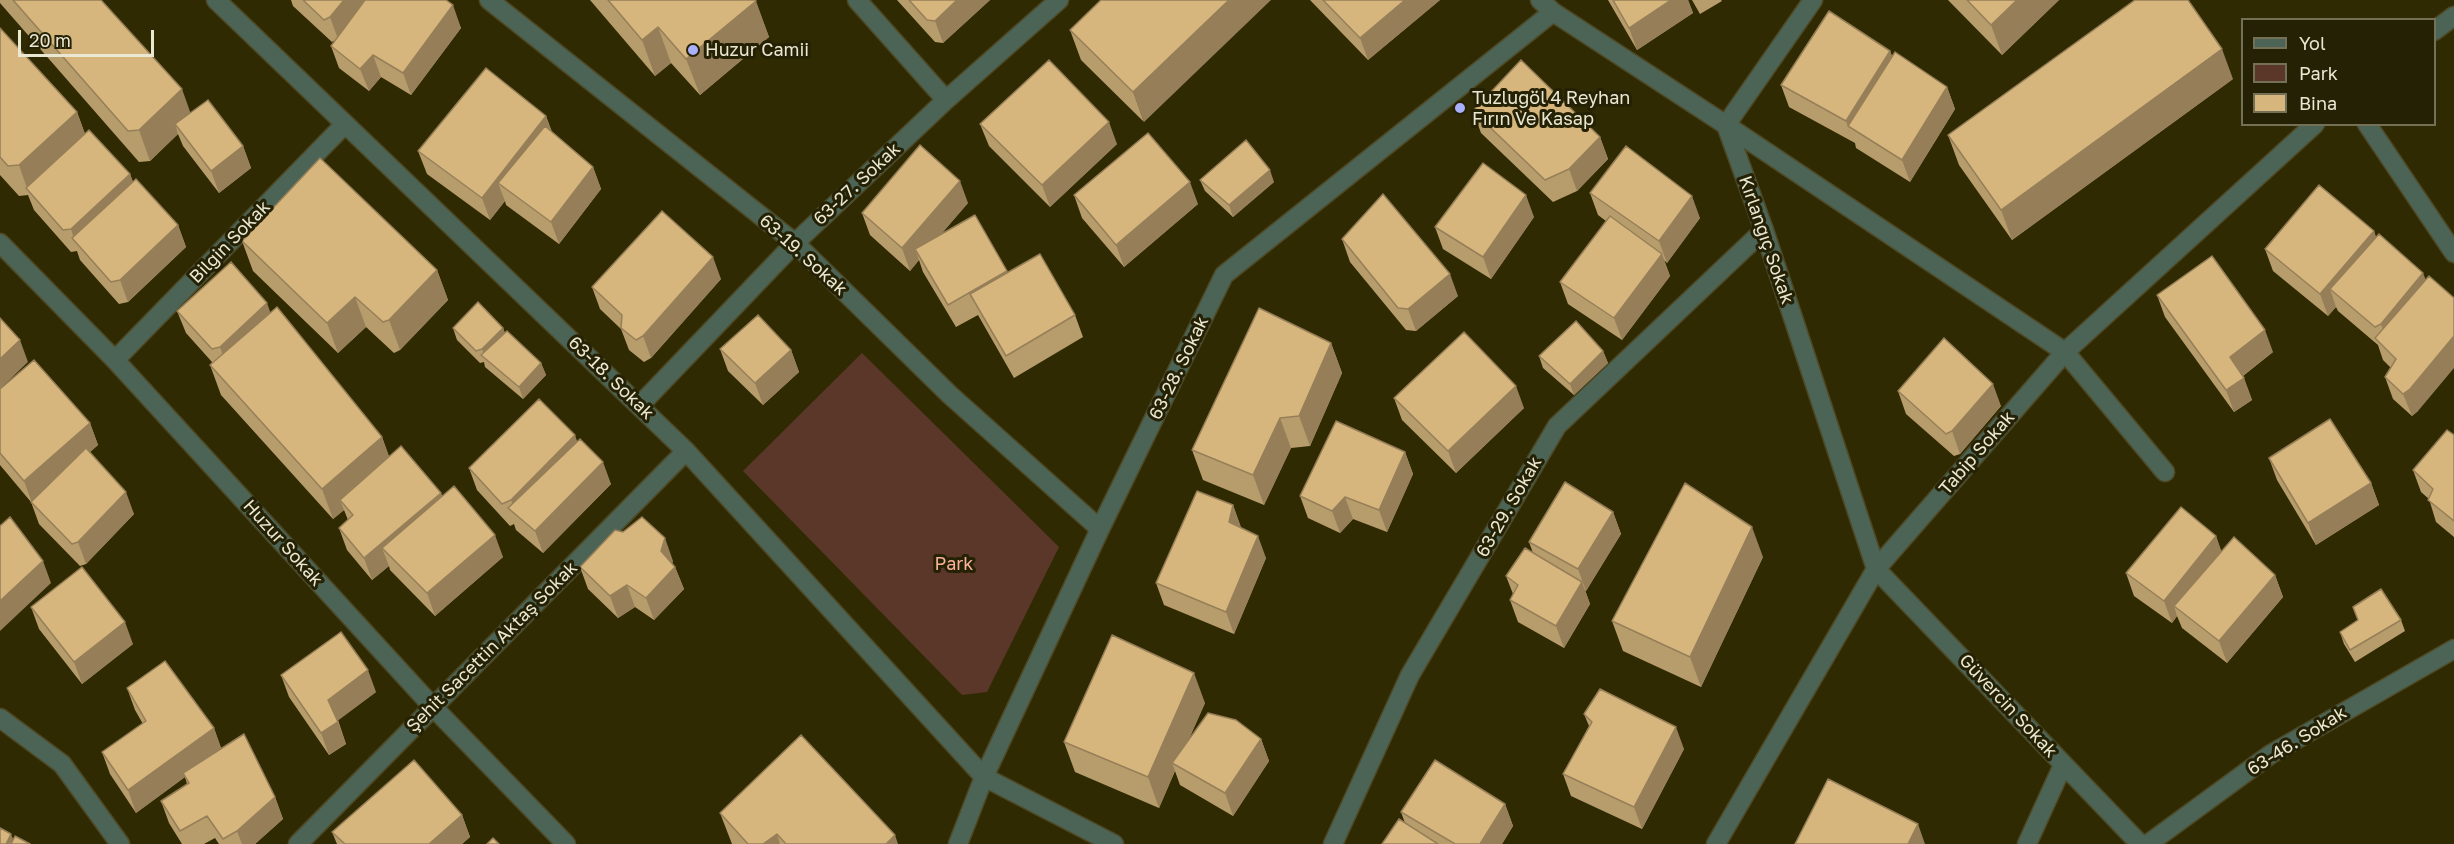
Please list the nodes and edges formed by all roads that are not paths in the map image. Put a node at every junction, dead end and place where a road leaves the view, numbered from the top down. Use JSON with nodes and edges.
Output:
{"nodes":[{"id":1,"x":489,"y":0,"type":"edge"},
{"id":2,"x":857,"y":0,"type":"edge"},
{"id":3,"x":1059,"y":0,"type":"edge"},
{"id":4,"x":1813,"y":0,"type":"edge"},
{"id":5,"x":220,"y":1,"type":"edge"},
{"id":6,"x":1546,"y":6,"type":"edge"},
{"id":7,"x":2454,"y":16,"type":"edge"},
{"id":8,"x":2436,"y":30,"type":"edge"},
{"id":9,"x":946,"y":100,"type":"junction"},
{"id":10,"x":345,"y":124,"type":"junction"},
{"id":11,"x":1726,"y":125,"type":"junction"},
{"id":12,"x":2313,"y":126,"type":"edge"},
{"id":13,"x":2368,"y":126,"type":"edge"},
{"id":14,"x":1764,"y":230,"type":"junction"},
{"id":15,"x":0,"y":243,"type":"edge"},
{"id":16,"x":795,"y":243,"type":"junction"},
{"id":17,"x":2454,"y":253,"type":"edge"},
{"id":18,"x":2065,"y":352,"type":"junction"},
{"id":19,"x":116,"y":360,"type":"junction"},
{"id":20,"x":640,"y":405,"type":"junction"},
{"id":21,"x":686,"y":451,"type":"junction"},
{"id":22,"x":2165,"y":472,"type":"dead end"},
{"id":23,"x":1100,"y":529,"type":"junction"},
{"id":24,"x":1876,"y":569,"type":"junction"},
{"id":25,"x":2454,"y":649,"type":"edge"},
{"id":26,"x":433,"y":707,"type":"junction"},
{"id":27,"x":0,"y":718,"type":"edge"},
{"id":28,"x":2063,"y":765,"type":"junction"},
{"id":29,"x":984,"y":777,"type":"junction"},
{"id":30,"x":120,"y":844,"type":"edge"},
{"id":31,"x":298,"y":844,"type":"edge"},
{"id":32,"x":566,"y":844,"type":"edge"},
{"id":33,"x":958,"y":844,"type":"edge"},
{"id":34,"x":1114,"y":844,"type":"edge"},
{"id":35,"x":1333,"y":844,"type":"edge"},
{"id":36,"x":1716,"y":844,"type":"edge"},
{"id":37,"x":2027,"y":844,"type":"edge"},
{"id":38,"x":2140,"y":844,"type":"edge"},
{"id":39,"x":2148,"y":844,"type":"edge"}],
"edges":[{"from":1,"to":16,"type":"street","name":"63-19. Sokak"},
{"from":2,"to":9,"type":"street"},
{"from":3,"to":9,"type":"street","name":"63-27. Sokak"},
{"from":4,"to":11,"type":"street"},
{"from":5,"to":10,"type":"street","name":"63-18. Sokak"},
{"from":6,"to":11,"type":"street"},
{"from":6,"to":23,"type":"street","name":"63-28. Sokak"},
{"from":7,"to":8,"type":"street"},
{"from":9,"to":16,"type":"street","name":"63-27. Sokak"},
{"from":10,"to":19,"type":"street","name":"Bilgin Sokak"},
{"from":10,"to":20,"type":"street","name":"63-18. Sokak"},
{"from":11,"to":14,"type":"street","name":"Kırlangıç Sokak"},
{"from":11,"to":18,"type":"street"},
{"from":12,"to":18,"type":"street","name":"Tabip Sokak"},
{"from":13,"to":17,"type":"street"},
{"from":14,"to":24,"type":"street","name":"Kırlangıç Sokak"},
{"from":14,"to":35,"type":"street","name":"63-29. Sokak"},
{"from":15,"to":19,"type":"street","name":"Huzur Sokak"},
{"from":16,"to":20,"type":"street","name":"63-27. Sokak"},
{"from":16,"to":23,"type":"street","name":"63-19. Sokak"},
{"from":18,"to":22,"type":"street"},
{"from":18,"to":24,"type":"street","name":"Tabip Sokak"},
{"from":19,"to":26,"type":"street","name":"Huzur Sokak"},
{"from":20,"to":21,"type":"street","name":"63-18. Sokak"},
{"from":21,"to":26,"type":"street","name":"Şehit Sacettin Aktaş Sokak"},
{"from":21,"to":29,"type":"street","name":"63-18. Sokak"},
{"from":23,"to":29,"type":"street","name":"63-28. Sokak"},
{"from":24,"to":28,"type":"street","name":"Güvercin Sokak"},
{"from":24,"to":36,"type":"street","name":"Tabip Sokak"},
{"from":25,"to":39,"type":"street","name":"63-46. Sokak"},
{"from":26,"to":31,"type":"street","name":"Şehit Sacettin Aktaş Sokak"},
{"from":26,"to":32,"type":"street","name":"Huzur Sokak"},
{"from":27,"to":30,"type":"street"},
{"from":28,"to":37,"type":"street"},
{"from":28,"to":38,"type":"street","name":"Güvercin Sokak"},
{"from":29,"to":33,"type":"street","name":"63-28. Sokak"},
{"from":29,"to":34,"type":"street"}]}
